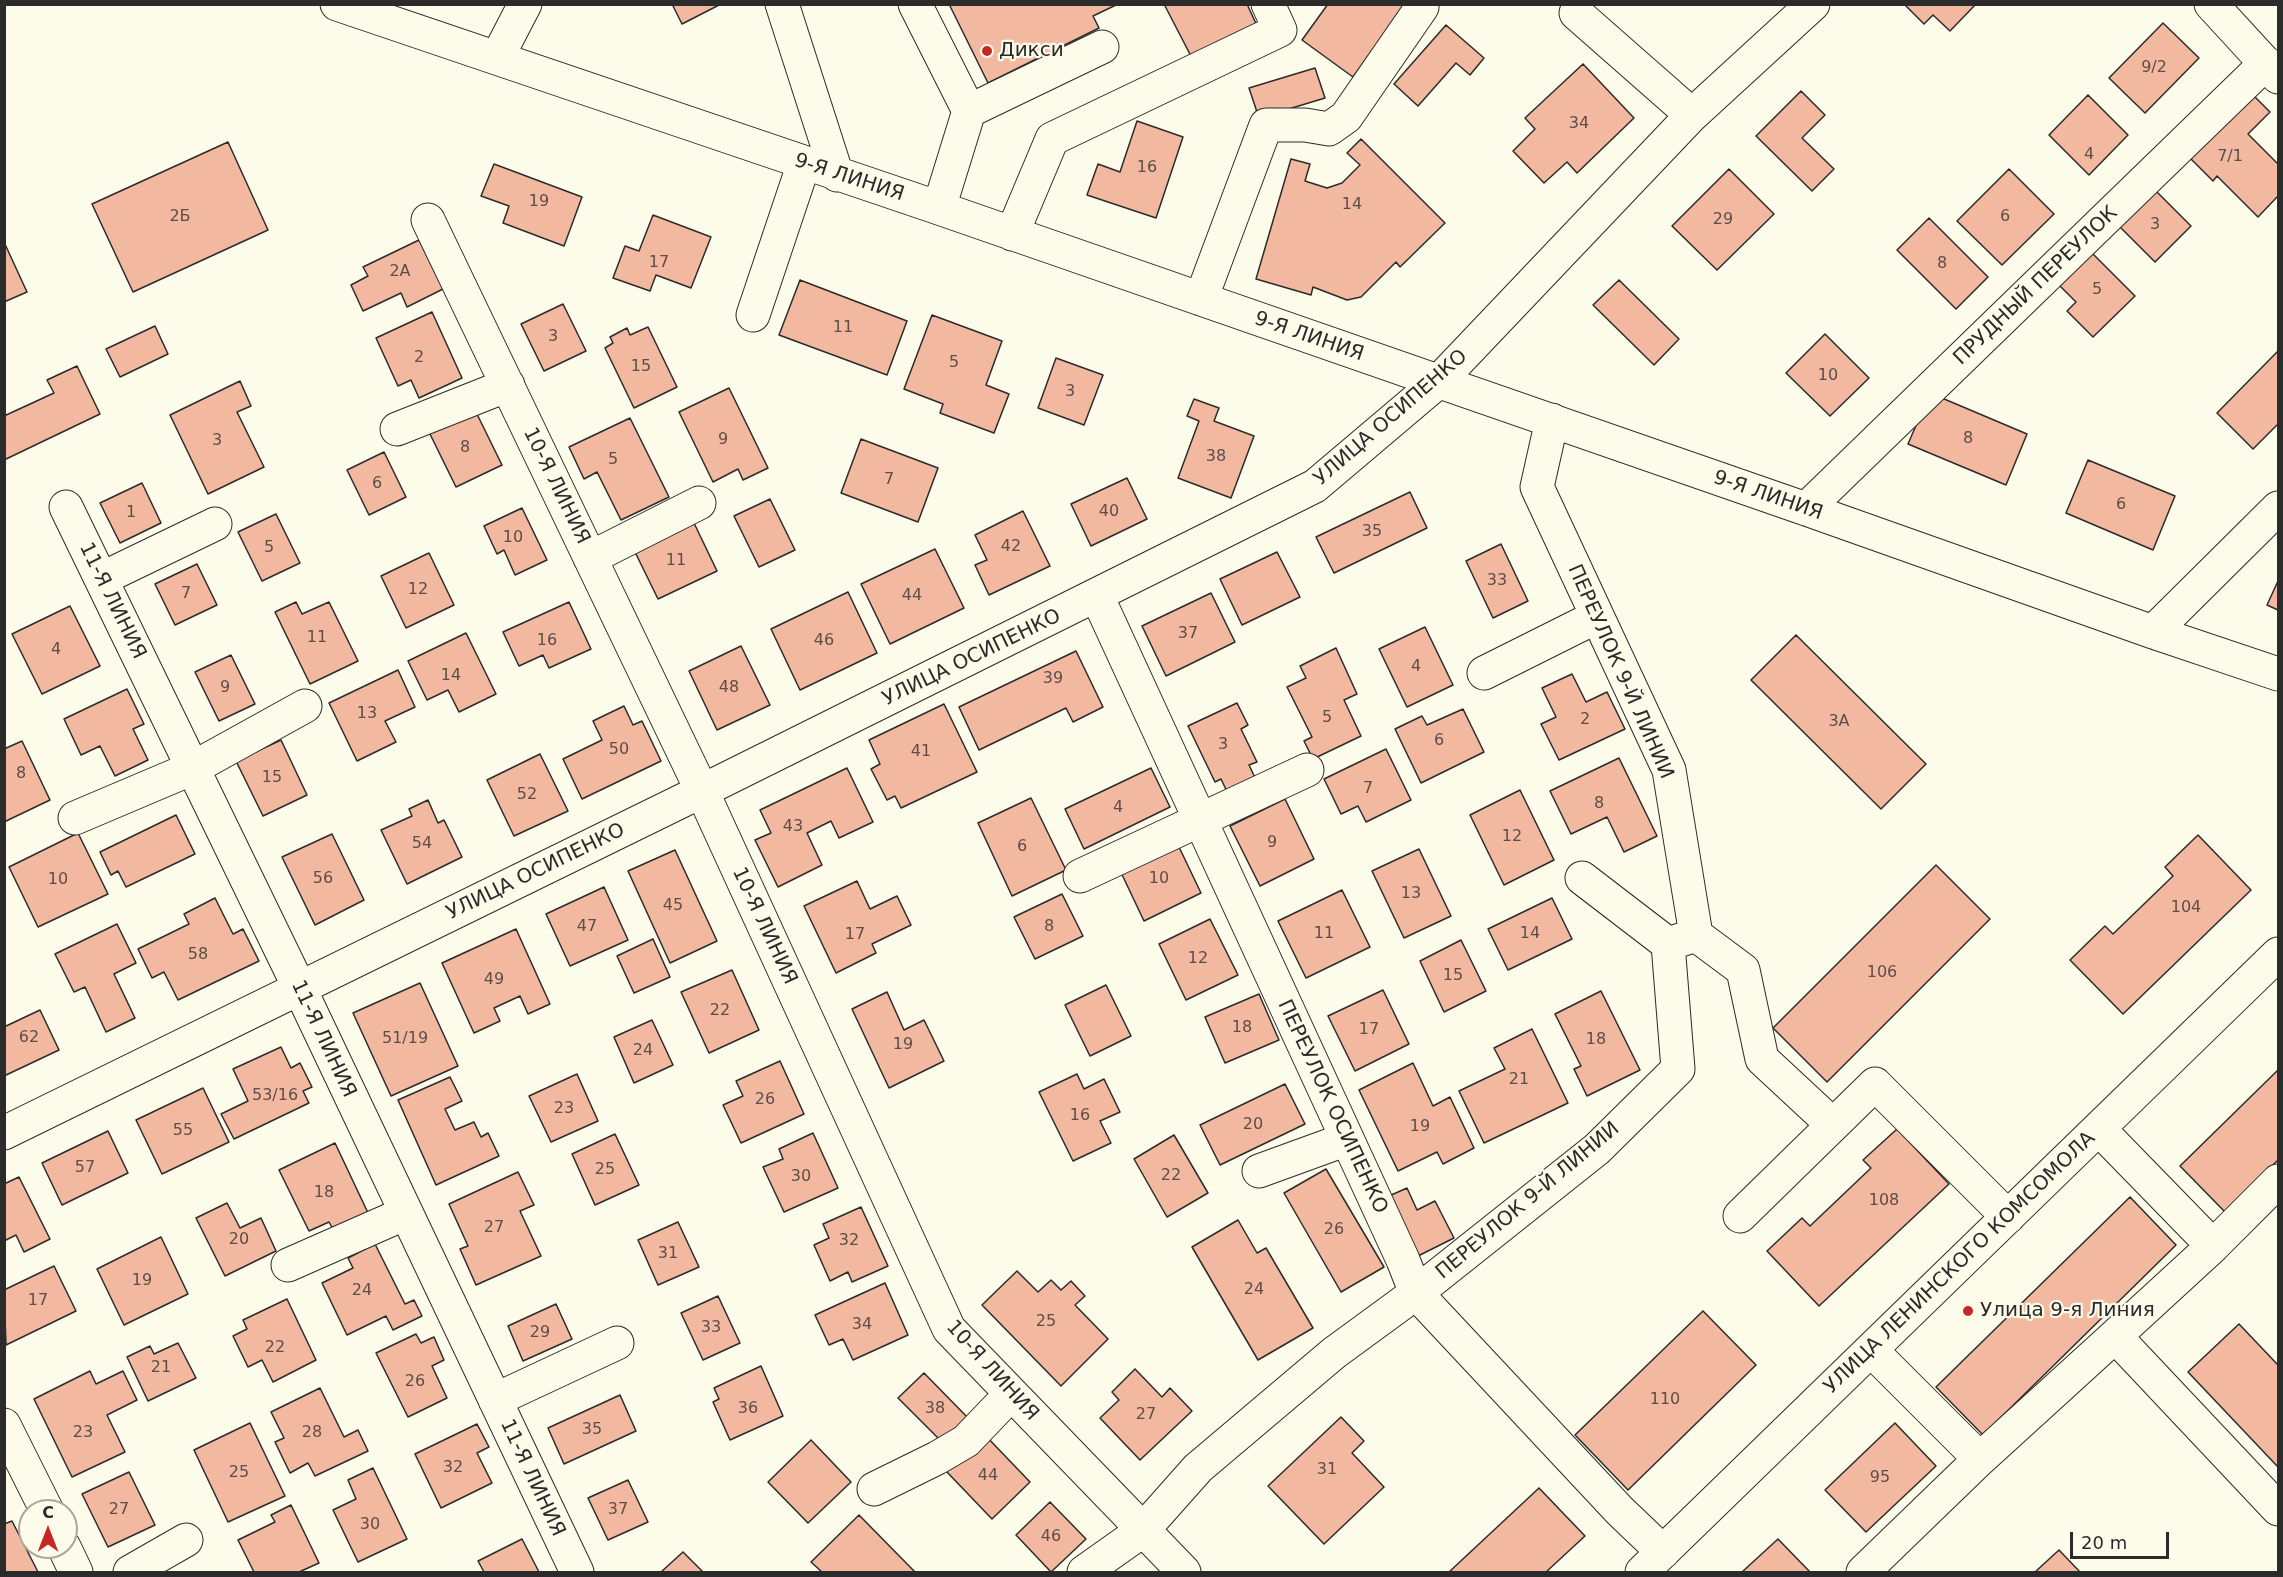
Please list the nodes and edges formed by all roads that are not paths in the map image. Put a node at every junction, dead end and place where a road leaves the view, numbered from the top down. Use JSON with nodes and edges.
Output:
{"nodes":[{"id":1,"x":525,"y":4,"type":"edge"},
{"id":2,"x":782,"y":4,"type":"edge"},
{"id":3,"x":915,"y":4,"type":"edge"},
{"id":4,"x":1268,"y":4,"type":"edge"},
{"id":5,"x":1813,"y":4,"type":"edge"},
{"id":6,"x":2211,"y":4,"type":"edge"},
{"id":7,"x":346,"y":6,"type":"edge"},
{"id":8,"x":1422,"y":7,"type":"dead end"},
{"id":9,"x":1576,"y":13,"type":"dead end"},
{"id":10,"x":1102,"y":47,"type":"dead end"},
{"id":11,"x":497,"y":58,"type":"junction"},
{"id":12,"x":2272,"y":70,"type":"edge"},
{"id":13,"x":969,"y":111,"type":"junction"},
{"id":14,"x":1692,"y":115,"type":"junction"},
{"id":15,"x":804,"y":163,"type":"junction"},
{"id":16,"x":837,"y":175,"type":"junction"},
{"id":17,"x":939,"y":207,"type":"junction"},
{"id":18,"x":428,"y":220,"type":"dead end"},
{"id":19,"x":1012,"y":234,"type":"junction"},
{"id":20,"x":1201,"y":299,"type":"junction"},
{"id":21,"x":753,"y":315,"type":"dead end"},
{"id":22,"x":1439,"y":381,"type":"junction"},
{"id":23,"x":507,"y":385,"type":"junction"},
{"id":24,"x":1552,"y":420,"type":"junction"},
{"id":25,"x":397,"y":429,"type":"dead end"},
{"id":26,"x":699,"y":503,"type":"dead end"},
{"id":27,"x":66,"y":507,"type":"dead end"},
{"id":28,"x":2278,"y":508,"type":"edge"},
{"id":29,"x":1806,"y":509,"type":"junction"},
{"id":30,"x":215,"y":524,"type":"dead end"},
{"id":31,"x":590,"y":558,"type":"junction"},
{"id":32,"x":101,"y":579,"type":"junction"},
{"id":33,"x":1097,"y":596,"type":"junction"},
{"id":34,"x":1596,"y":617,"type":"junction"},
{"id":35,"x":2153,"y":633,"type":"junction"},
{"id":36,"x":1484,"y":673,"type":"dead end"},
{"id":37,"x":2278,"y":674,"type":"edge"},
{"id":38,"x":305,"y":706,"type":"dead end"},
{"id":39,"x":193,"y":768,"type":"junction"},
{"id":40,"x":1306,"y":770,"type":"dead end"},
{"id":41,"x":702,"y":791,"type":"junction"},
{"id":42,"x":75,"y":818,"type":"dead end"},
{"id":43,"x":1200,"y":820,"type":"junction"},
{"id":44,"x":1080,"y":876,"type":"dead end"},
{"id":45,"x":1582,"y":878,"type":"dead end"},
{"id":46,"x":1682,"y":940,"type":"junction"},
{"id":47,"x":2278,"y":954,"type":"edge"},
{"id":48,"x":299,"y":987,"type":"junction"},
{"id":49,"x":1833,"y":1125,"type":"junction"},
{"id":50,"x":2098,"y":1129,"type":"junction"},
{"id":51,"x":4,"y":1133,"type":"edge"},
{"id":52,"x":1347,"y":1139,"type":"junction"},
{"id":53,"x":1259,"y":1171,"type":"dead end"},
{"id":54,"x":2278,"y":1181,"type":"edge"},
{"id":55,"x":406,"y":1213,"type":"junction"},
{"id":56,"x":1740,"y":1216,"type":"dead end"},
{"id":57,"x":2008,"y":1217,"type":"junction"},
{"id":58,"x":2212,"y":1246,"type":"junction"},
{"id":59,"x":288,"y":1265,"type":"dead end"},
{"id":60,"x":1416,"y":1293,"type":"junction"},
{"id":61,"x":2115,"y":1336,"type":"junction"},
{"id":62,"x":617,"y":1343,"type":"dead end"},
{"id":63,"x":1871,"y":1350,"type":"junction"},
{"id":64,"x":1011,"y":1394,"type":"junction"},
{"id":65,"x":495,"y":1400,"type":"junction"},
{"id":66,"x":4,"y":1425,"type":"edge"},
{"id":67,"x":1980,"y":1460,"type":"junction"},
{"id":68,"x":874,"y":1489,"type":"dead end"},
{"id":69,"x":40,"y":1499,"type":"edge"},
{"id":70,"x":2278,"y":1509,"type":"edge"},
{"id":71,"x":1142,"y":1531,"type":"junction"},
{"id":72,"x":186,"y":1540,"type":"dead end"},
{"id":73,"x":1652,"y":1562,"type":"edge"},
{"id":74,"x":130,"y":1572,"type":"edge"},
{"id":75,"x":577,"y":1572,"type":"edge"},
{"id":76,"x":1084,"y":1572,"type":"edge"},
{"id":77,"x":1184,"y":1572,"type":"edge"},
{"id":78,"x":1864,"y":1572,"type":"edge"}],
"edges":[{"from":1,"to":11,"type":"street"},
{"from":2,"to":16,"type":"street"},
{"from":3,"to":13,"type":"street"},
{"from":4,"to":19,"type":"street"},
{"from":5,"to":14,"type":"street","name":"УЛИЦА ОСИПЕНКО"},
{"from":6,"to":12,"type":"street"},
{"from":7,"to":11,"type":"street","name":"9-Я ЛИНИЯ"},
{"from":8,"to":20,"type":"street"},
{"from":9,"to":14,"type":"street"},
{"from":10,"to":13,"type":"street"},
{"from":11,"to":15,"type":"street","name":"9-Я ЛИНИЯ"},
{"from":12,"to":29,"type":"street","name":"ПРУДНЫЙ ПЕРЕУЛОК"},
{"from":13,"to":17,"type":"street"},
{"from":14,"to":22,"type":"street","name":"УЛИЦА ОСИПЕНКО"},
{"from":15,"to":16,"type":"street","name":"9-Я ЛИНИЯ"},
{"from":15,"to":21,"type":"street"},
{"from":16,"to":17,"type":"street","name":"9-Я ЛИНИЯ"},
{"from":17,"to":19,"type":"street","name":"9-Я ЛИНИЯ"},
{"from":18,"to":23,"type":"street","name":"10-Я ЛИНИЯ"},
{"from":19,"to":20,"type":"street","name":"9-Я ЛИНИЯ"},
{"from":20,"to":22,"type":"street","name":"9-Я ЛИНИЯ"},
{"from":22,"to":24,"type":"street","name":"9-Я ЛИНИЯ"},
{"from":22,"to":33,"type":"street","name":"УЛИЦА ОСИПЕНКО"},
{"from":23,"to":25,"type":"street"},
{"from":23,"to":31,"type":"street","name":"10-Я ЛИНИЯ"},
{"from":24,"to":29,"type":"street","name":"9-Я ЛИНИЯ"},
{"from":24,"to":34,"type":"street","name":"ПЕРЕУЛОК 9-Й ЛИНИИ"},
{"from":26,"to":31,"type":"street"},
{"from":27,"to":32,"type":"street","name":"11-Я ЛИНИЯ"},
{"from":28,"to":35,"type":"street"},
{"from":29,"to":35,"type":"street","name":"9-Я ЛИНИЯ"},
{"from":30,"to":32,"type":"street"},
{"from":31,"to":41,"type":"street","name":"10-Я ЛИНИЯ"},
{"from":32,"to":39,"type":"street","name":"11-Я ЛИНИЯ"},
{"from":33,"to":41,"type":"street","name":"УЛИЦА ОСИПЕНКО"},
{"from":33,"to":43,"type":"street","name":"ПЕРЕУЛОК ОСИПЕНКО"},
{"from":34,"to":36,"type":"street"},
{"from":34,"to":46,"type":"street","name":"ПЕРЕУЛОК 9-Й ЛИНИИ"},
{"from":35,"to":37,"type":"street","name":"9-Я ЛИНИЯ"},
{"from":38,"to":39,"type":"street"},
{"from":39,"to":42,"type":"street"},
{"from":39,"to":48,"type":"street","name":"11-Я ЛИНИЯ"},
{"from":40,"to":43,"type":"street"},
{"from":41,"to":48,"type":"street","name":"УЛИЦА ОСИПЕНКО"},
{"from":41,"to":64,"type":"street","name":"10-Я ЛИНИЯ"},
{"from":43,"to":44,"type":"street"},
{"from":43,"to":52,"type":"street","name":"ПЕРЕУЛОК ОСИПЕНКО"},
{"from":45,"to":46,"type":"street"},
{"from":46,"to":49,"type":"street"},
{"from":46,"to":60,"type":"street","name":"ПЕРЕУЛОК 9-Й ЛИНИИ"},
{"from":47,"to":50,"type":"street","name":"УЛИЦА ЛЕНИНСКОГО КОМСОМОЛА"},
{"from":48,"to":51,"type":"street","name":"УЛИЦА ОСИПЕНКО"},
{"from":48,"to":55,"type":"street","name":"11-Я ЛИНИЯ"},
{"from":49,"to":56,"type":"street"},
{"from":49,"to":57,"type":"street"},
{"from":50,"to":57,"type":"street","name":"УЛИЦА ЛЕНИНСКОГО КОМСОМОЛА"},
{"from":50,"to":58,"type":"street"},
{"from":52,"to":53,"type":"street"},
{"from":52,"to":60,"type":"street","name":"ПЕРЕУЛОК ОСИПЕНКО"},
{"from":54,"to":58,"type":"street"},
{"from":55,"to":59,"type":"street"},
{"from":55,"to":65,"type":"street","name":"11-Я ЛИНИЯ"},
{"from":57,"to":63,"type":"street","name":"УЛИЦА ЛЕНИНСКОГО КОМСОМОЛА"},
{"from":58,"to":61,"type":"street"},
{"from":60,"to":71,"type":"street","name":"ПЕРЕУЛОК 9-Й ЛИНИИ"},
{"from":60,"to":73,"type":"street","name":"ПЕРЕУЛОК ОСИПЕНКО"},
{"from":61,"to":67,"type":"street"},
{"from":61,"to":70,"type":"street"},
{"from":62,"to":65,"type":"street"},
{"from":63,"to":67,"type":"street"},
{"from":63,"to":73,"type":"street","name":"УЛИЦА ЛЕНИНСКОГО КОМСОМОЛА"},
{"from":64,"to":68,"type":"street"},
{"from":64,"to":71,"type":"street","name":"10-Я ЛИНИЯ"},
{"from":65,"to":75,"type":"street","name":"11-Я ЛИНИЯ"},
{"from":66,"to":69,"type":"street"},
{"from":67,"to":78,"type":"street"},
{"from":71,"to":76,"type":"street","name":"ПЕРЕУЛОК 9-Й ЛИНИИ"},
{"from":71,"to":77,"type":"street","name":"10-Я ЛИНИЯ"},
{"from":72,"to":74,"type":"street"}]}
